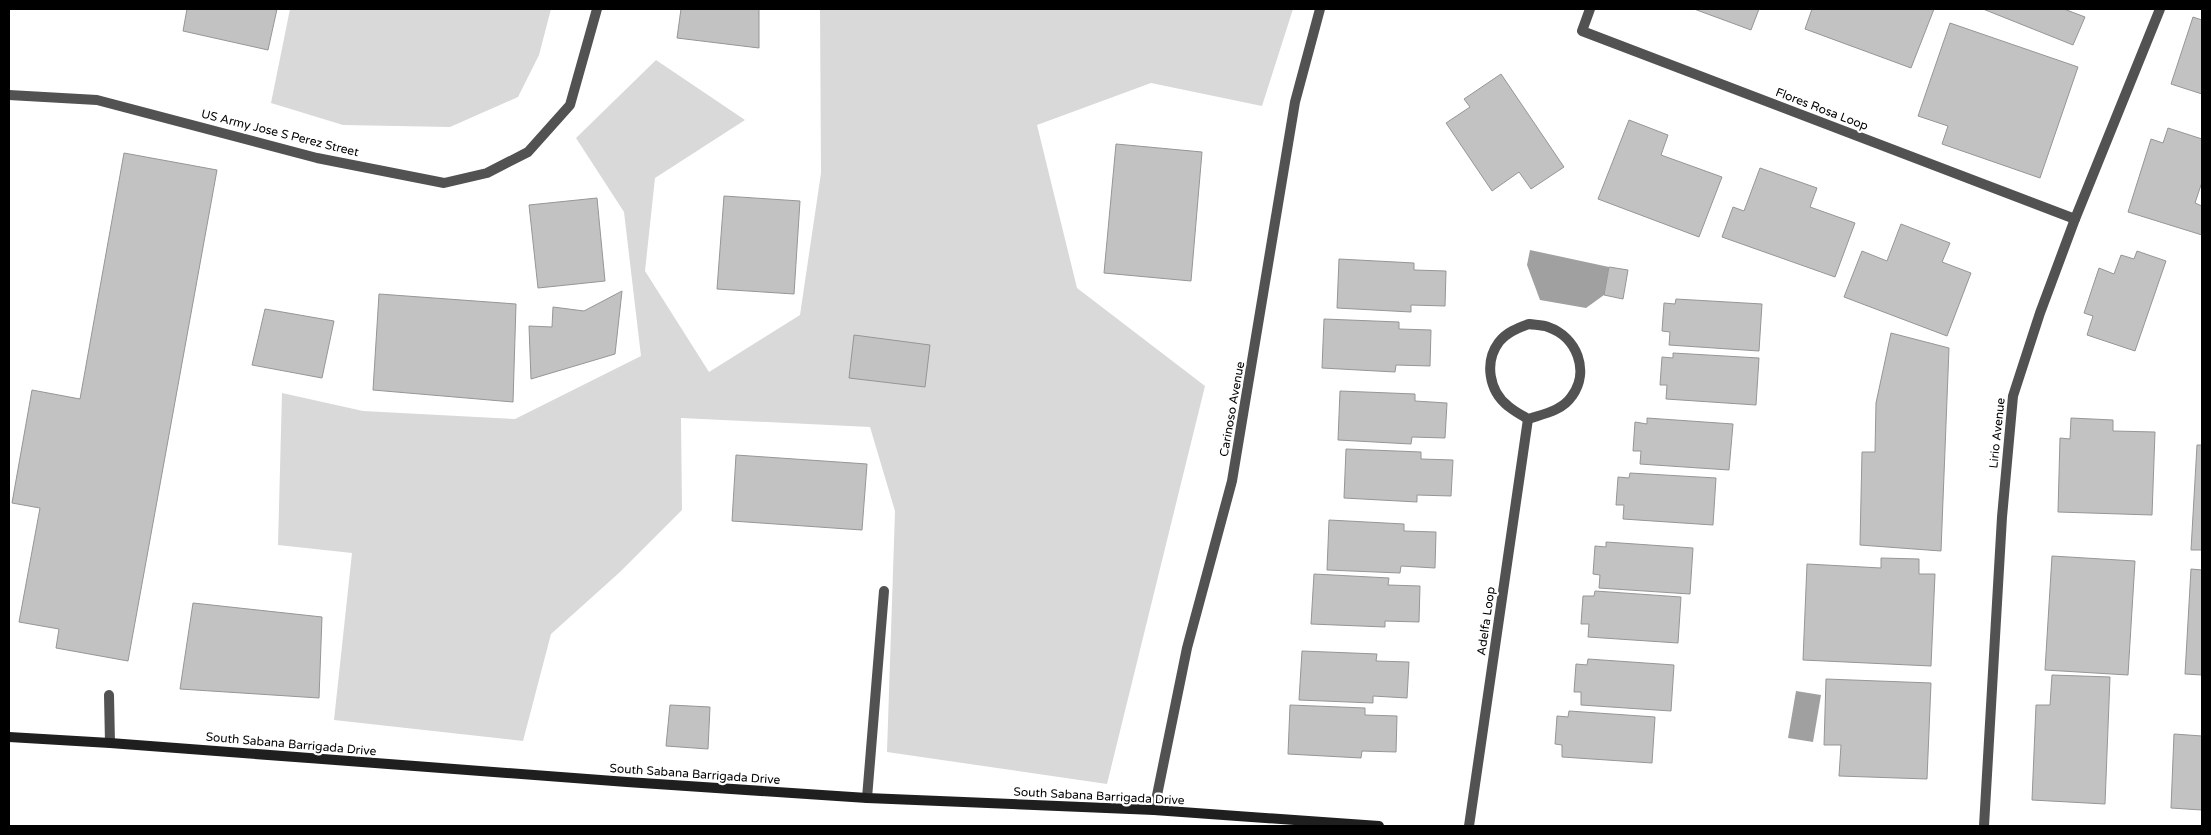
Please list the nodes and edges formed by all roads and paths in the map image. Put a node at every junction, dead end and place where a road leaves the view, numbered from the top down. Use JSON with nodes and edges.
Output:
{"nodes":[{"id":1,"x":597,"y":9,"type":"edge"},
{"id":2,"x":1320,"y":9,"type":"edge"},
{"id":3,"x":1590,"y":9,"type":"edge"},
{"id":4,"x":2160,"y":9,"type":"edge"},
{"id":5,"x":9,"y":95,"type":"edge"},
{"id":6,"x":2075,"y":219,"type":"junction"},
{"id":7,"x":1528,"y":419,"type":"junction"},
{"id":8,"x":884,"y":591,"type":"dead end"},
{"id":9,"x":109,"y":696,"type":"dead end"},
{"id":10,"x":9,"y":737,"type":"edge"},
{"id":11,"x":110,"y":743,"type":"junction"},
{"id":12,"x":867,"y":798,"type":"junction"},
{"id":13,"x":1154,"y":810,"type":"junction"},
{"id":14,"x":1379,"y":826,"type":"edge"},
{"id":15,"x":1470,"y":826,"type":"edge"},
{"id":16,"x":1984,"y":826,"type":"edge"}],
"edges":[{"from":1,"to":5,"type":"street","name":"US Army Jose S Perez Street"},
{"from":2,"to":13,"type":"street","name":"Carinoso Avenue"},
{"from":3,"to":6,"type":"street","name":"Flores Rosa Loop"},
{"from":4,"to":6,"type":"street","name":"Lirio Avenue"},
{"from":6,"to":16,"type":"street","name":"Lirio Avenue"},
{"from":7,"to":7,"type":"street"},
{"from":7,"to":15,"type":"street","name":"Adelfa Loop"},
{"from":8,"to":12,"type":"street"},
{"from":9,"to":11,"type":"street"},
{"from":10,"to":11,"type":"main road","name":"South Sabana Barrigada Drive"},
{"from":11,"to":12,"type":"main road","name":"South Sabana Barrigada Drive"},
{"from":12,"to":13,"type":"main road","name":"South Sabana Barrigada Drive"},
{"from":13,"to":14,"type":"main road","name":"South Sabana Barrigada Drive"}]}
